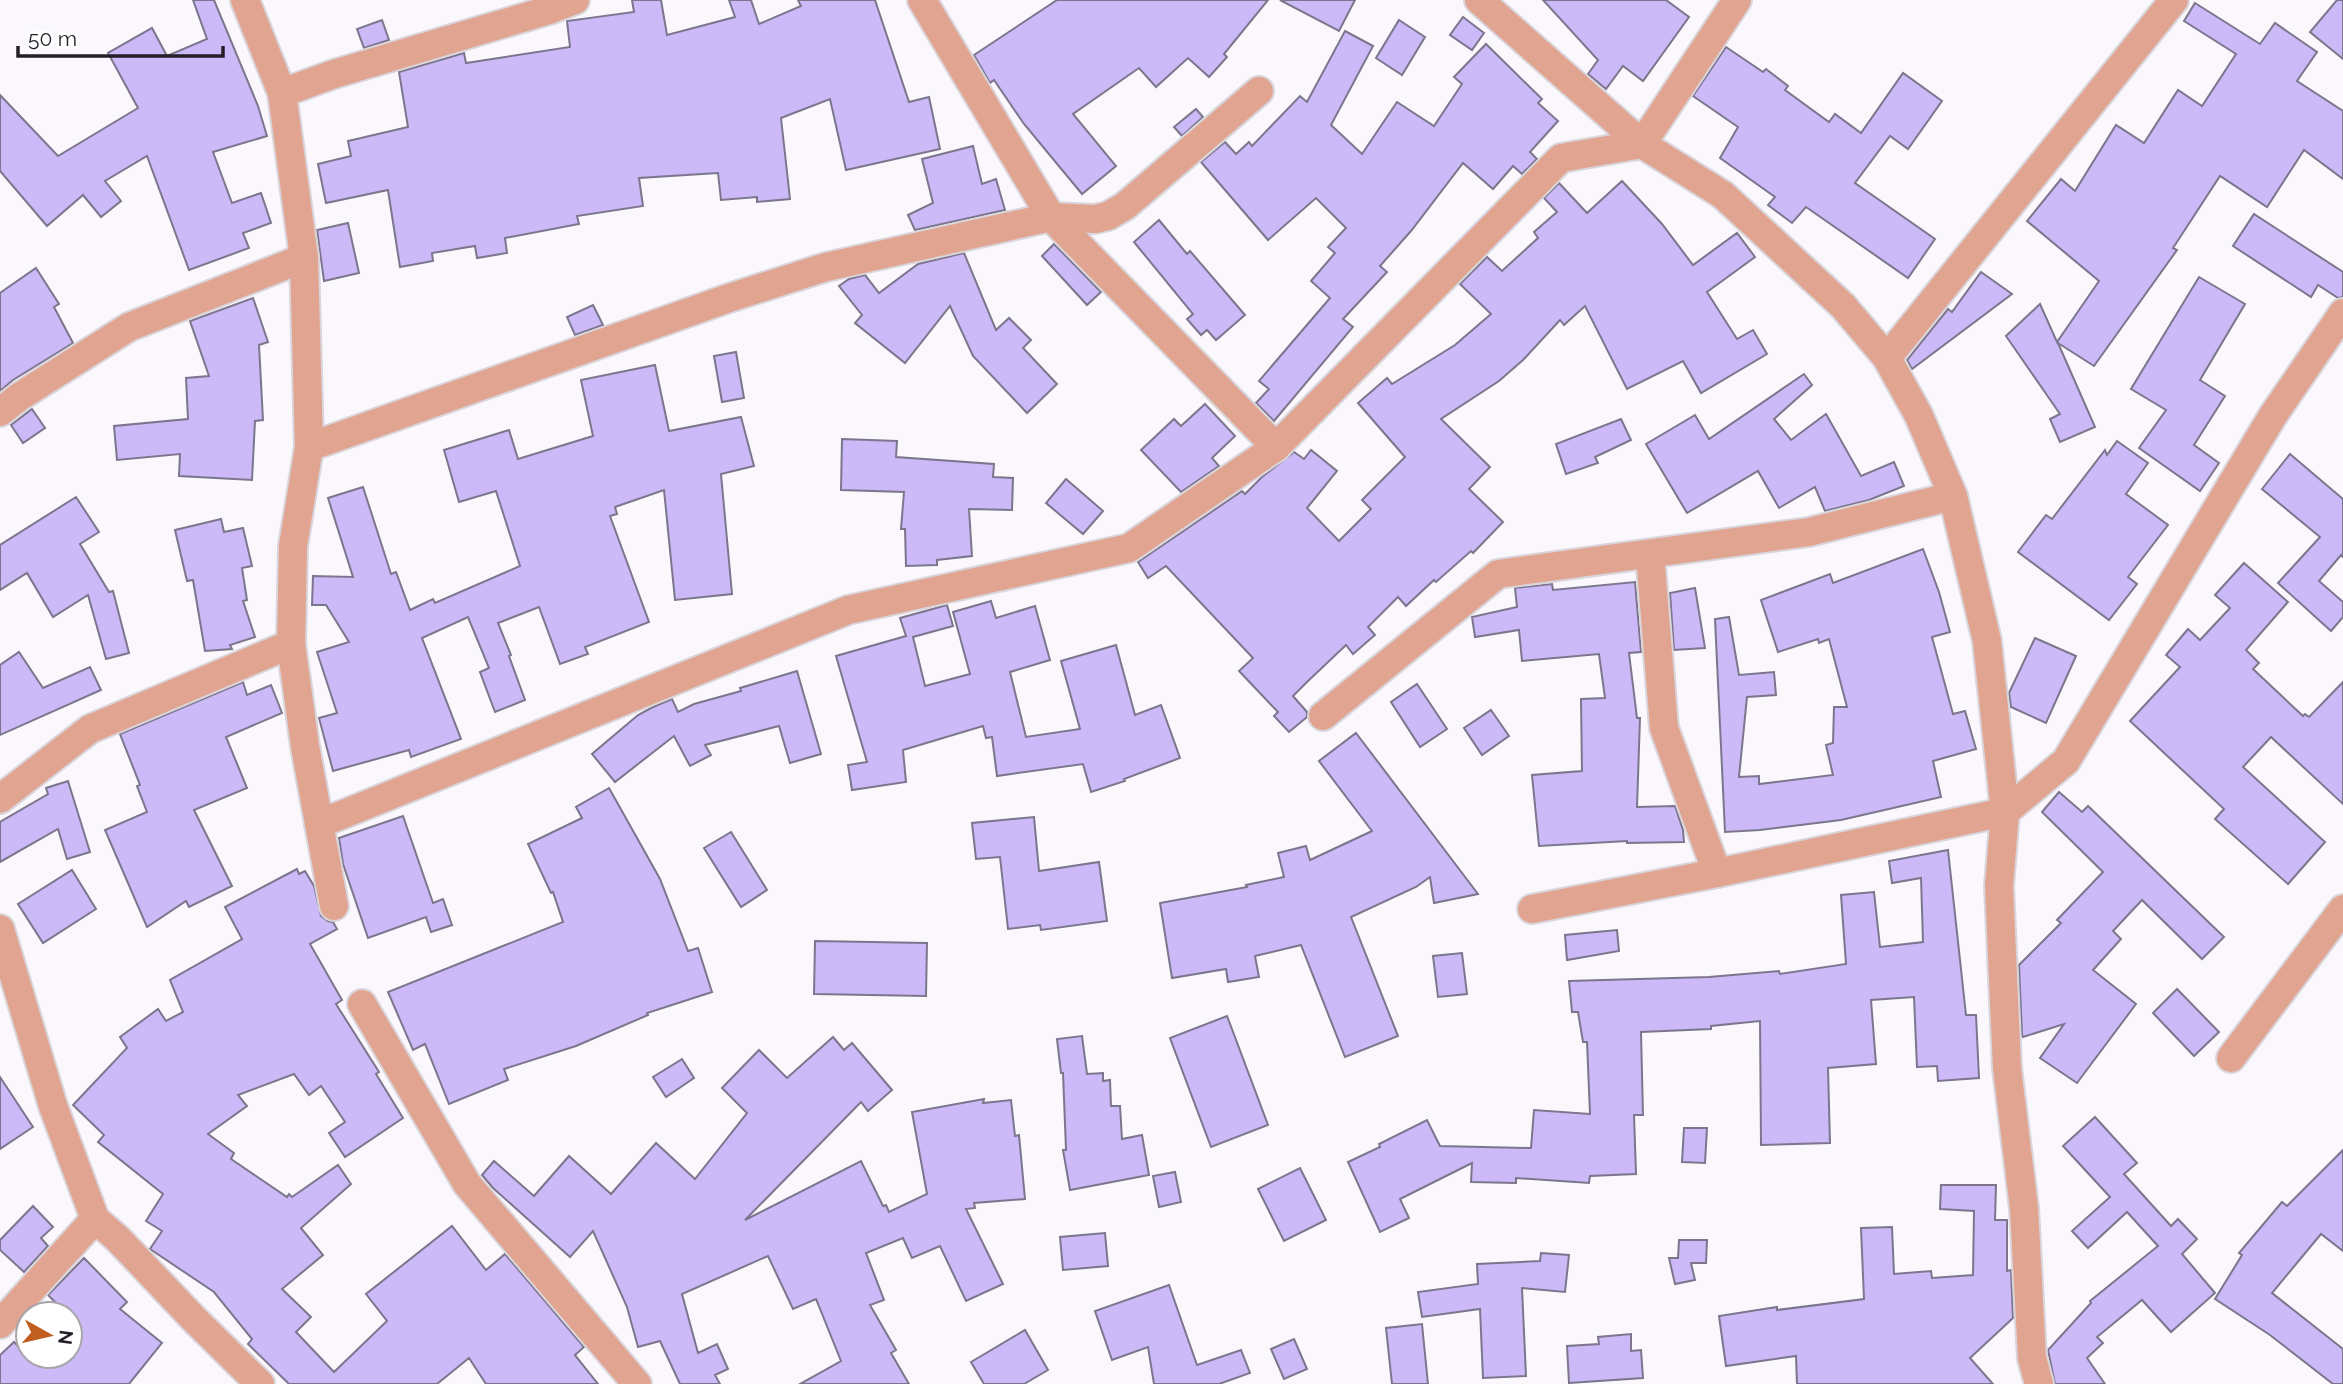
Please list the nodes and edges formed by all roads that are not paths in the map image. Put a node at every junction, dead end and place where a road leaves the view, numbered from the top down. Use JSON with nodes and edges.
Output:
{"nodes":[{"id":1,"x":245,"y":0,"type":"edge"},
{"id":2,"x":575,"y":0,"type":"edge"},
{"id":3,"x":922,"y":0,"type":"edge"},
{"id":4,"x":1479,"y":0,"type":"edge"},
{"id":5,"x":1737,"y":0,"type":"edge"},
{"id":6,"x":2174,"y":0,"type":"edge"},
{"id":7,"x":1259,"y":91,"type":"dead end"},
{"id":8,"x":282,"y":93,"type":"junction"},
{"id":9,"x":1642,"y":144,"type":"junction"},
{"id":10,"x":1051,"y":216,"type":"junction"},
{"id":11,"x":304,"y":258,"type":"junction"},
{"id":12,"x":2343,"y":313,"type":"edge"},
{"id":13,"x":1887,"y":358,"type":"junction"},
{"id":14,"x":0,"y":412,"type":"edge"},
{"id":15,"x":309,"y":447,"type":"junction"},
{"id":16,"x":1276,"y":447,"type":"junction"},
{"id":17,"x":1953,"y":496,"type":"junction"},
{"id":18,"x":1650,"y":554,"type":"junction"},
{"id":19,"x":291,"y":644,"type":"junction"},
{"id":20,"x":1323,"y":716,"type":"dead end"},
{"id":21,"x":0,"y":799,"type":"edge"},
{"id":22,"x":2005,"y":812,"type":"junction"},
{"id":23,"x":319,"y":824,"type":"junction"},
{"id":24,"x":1717,"y":873,"type":"junction"},
{"id":25,"x":334,"y":906,"type":"dead end"},
{"id":26,"x":1532,"y":909,"type":"dead end"},
{"id":27,"x":2343,"y":909,"type":"edge"},
{"id":28,"x":0,"y":929,"type":"edge"},
{"id":29,"x":362,"y":1004,"type":"dead end"},
{"id":30,"x":2231,"y":1058,"type":"dead end"},
{"id":31,"x":95,"y":1219,"type":"junction"},
{"id":32,"x":0,"y":1324,"type":"edge"},
{"id":33,"x":260,"y":1384,"type":"edge"},
{"id":34,"x":637,"y":1384,"type":"edge"},
{"id":35,"x":2039,"y":1384,"type":"edge"}],
"edges":[{"from":1,"to":8,"type":"street"},
{"from":2,"to":8,"type":"street"},
{"from":3,"to":10,"type":"street"},
{"from":4,"to":9,"type":"street"},
{"from":5,"to":9,"type":"street"},
{"from":6,"to":13,"type":"street"},
{"from":7,"to":10,"type":"street"},
{"from":8,"to":11,"type":"street"},
{"from":9,"to":13,"type":"street"},
{"from":9,"to":16,"type":"street"},
{"from":10,"to":15,"type":"street"},
{"from":10,"to":16,"type":"street"},
{"from":11,"to":14,"type":"street"},
{"from":11,"to":15,"type":"street"},
{"from":12,"to":22,"type":"street"},
{"from":13,"to":17,"type":"street"},
{"from":15,"to":19,"type":"street"},
{"from":16,"to":23,"type":"street"},
{"from":17,"to":18,"type":"street"},
{"from":17,"to":22,"type":"street"},
{"from":18,"to":20,"type":"street"},
{"from":18,"to":24,"type":"street"},
{"from":19,"to":21,"type":"street"},
{"from":19,"to":23,"type":"street"},
{"from":22,"to":24,"type":"street"},
{"from":22,"to":35,"type":"street"},
{"from":23,"to":25,"type":"street"},
{"from":24,"to":26,"type":"street"},
{"from":27,"to":30,"type":"street"},
{"from":28,"to":31,"type":"street"},
{"from":29,"to":34,"type":"street"},
{"from":31,"to":32,"type":"street"},
{"from":31,"to":33,"type":"street"}]}
